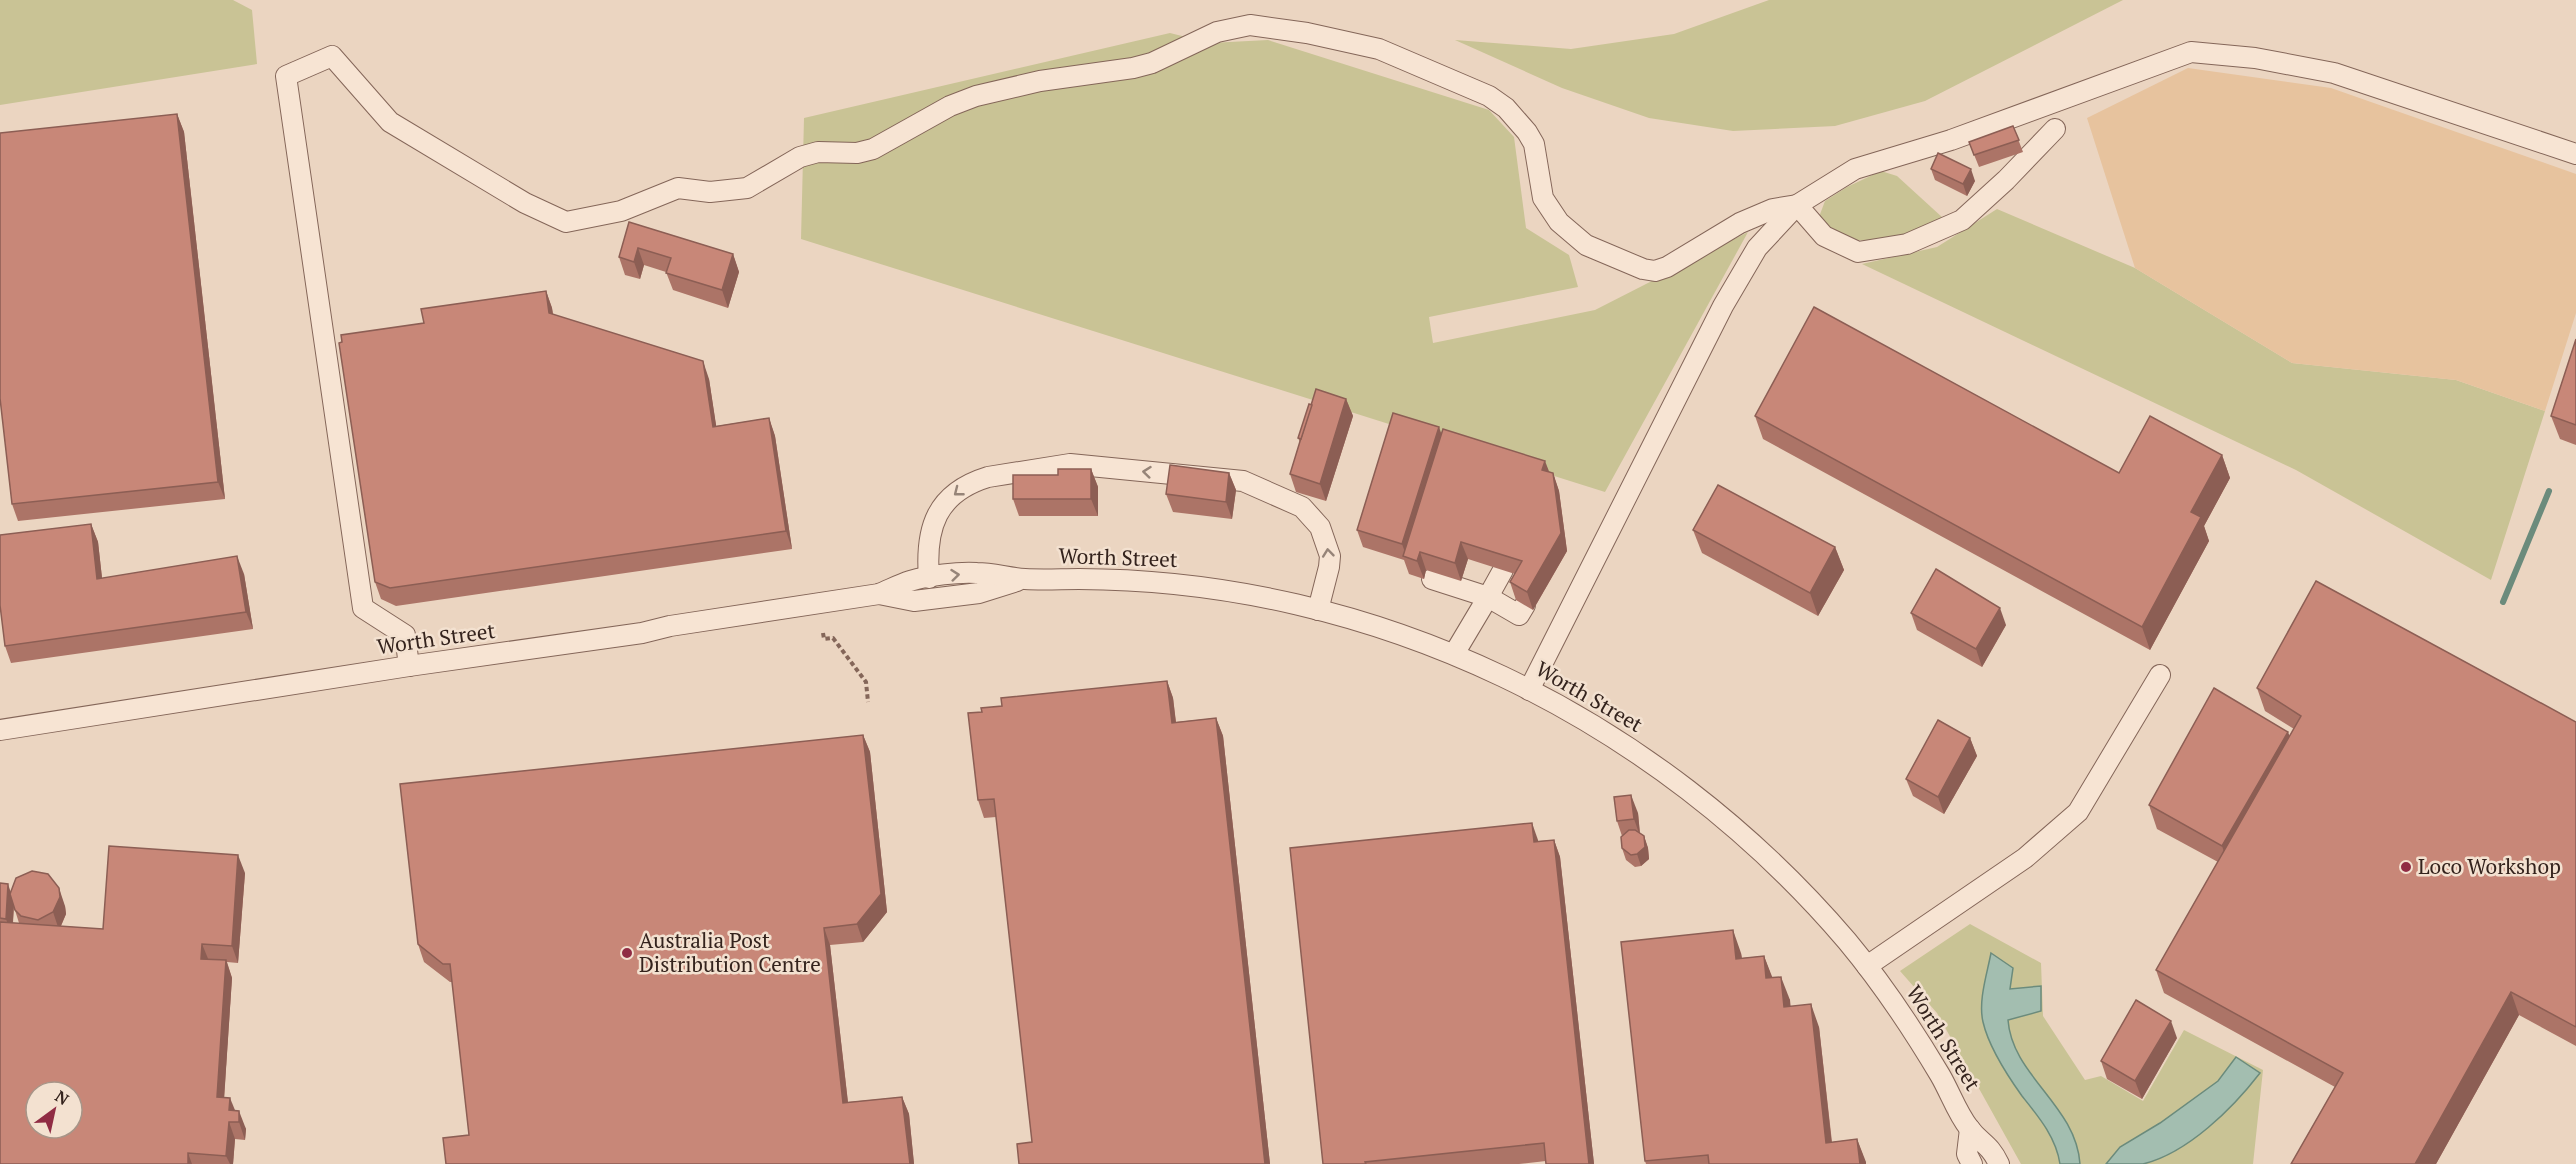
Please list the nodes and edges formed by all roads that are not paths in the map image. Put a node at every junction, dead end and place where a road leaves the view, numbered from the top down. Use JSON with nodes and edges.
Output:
{"nodes":[{"id":1,"x":2055,"y":129,"type":"dead end"},
{"id":2,"x":2576,"y":154,"type":"edge"},
{"id":3,"x":1797,"y":205,"type":"junction"},
{"id":4,"x":1503,"y":570,"type":"edge"},
{"id":5,"x":929,"y":578,"type":"junction"},
{"id":6,"x":1025,"y":579,"type":"junction"},
{"id":7,"x":1432,"y":579,"type":"dead end"},
{"id":8,"x":879,"y":594,"type":"junction"},
{"id":9,"x":1488,"y":597,"type":"junction"},
{"id":10,"x":1525,"y":605,"type":"edge"},
{"id":11,"x":1318,"y":610,"type":"junction"},
{"id":12,"x":1454,"y":654,"type":"junction"},
{"id":13,"x":409,"y":666,"type":"junction"},
{"id":14,"x":2160,"y":675,"type":"dead end"},
{"id":15,"x":1529,"y":690,"type":"junction"},
{"id":16,"x":0,"y":730,"type":"edge"},
{"id":17,"x":1867,"y":966,"type":"junction"},
{"id":18,"x":1970,"y":1129,"type":"junction"},
{"id":19,"x":1972,"y":1164,"type":"edge"},
{"id":20,"x":2000,"y":1164,"type":"edge"}],
"edges":[{"from":1,"to":3,"type":"street"},
{"from":2,"to":3,"type":"street"},
{"from":3,"to":13,"type":"street"},
{"from":3,"to":15,"type":"street"},
{"from":4,"to":9,"type":"street"},
{"from":5,"to":6,"type":"street","name":"Worth Street","one_way":true},
{"from":5,"to":8,"type":"street","name":"Worth Street"},
{"from":11,"to":5,"type":"street","one_way":true},
{"from":6,"to":8,"type":"street","name":"Worth Street"},
{"from":6,"to":11,"type":"street","name":"Worth Street"},
{"from":7,"to":9,"type":"street"},
{"from":8,"to":13,"type":"street","name":"Worth Street"},
{"from":9,"to":10,"type":"street"},
{"from":9,"to":12,"type":"street"},
{"from":11,"to":12,"type":"street","name":"Worth Street"},
{"from":12,"to":15,"type":"street","name":"Worth Street"},
{"from":13,"to":16,"type":"street","name":"Worth Street"},
{"from":14,"to":17,"type":"street"},
{"from":15,"to":17,"type":"street","name":"Worth Street"},
{"from":17,"to":18,"type":"street","name":"Worth Street"},
{"from":18,"to":19,"type":"street"},
{"from":18,"to":20,"type":"street","name":"Worth Street"}]}
